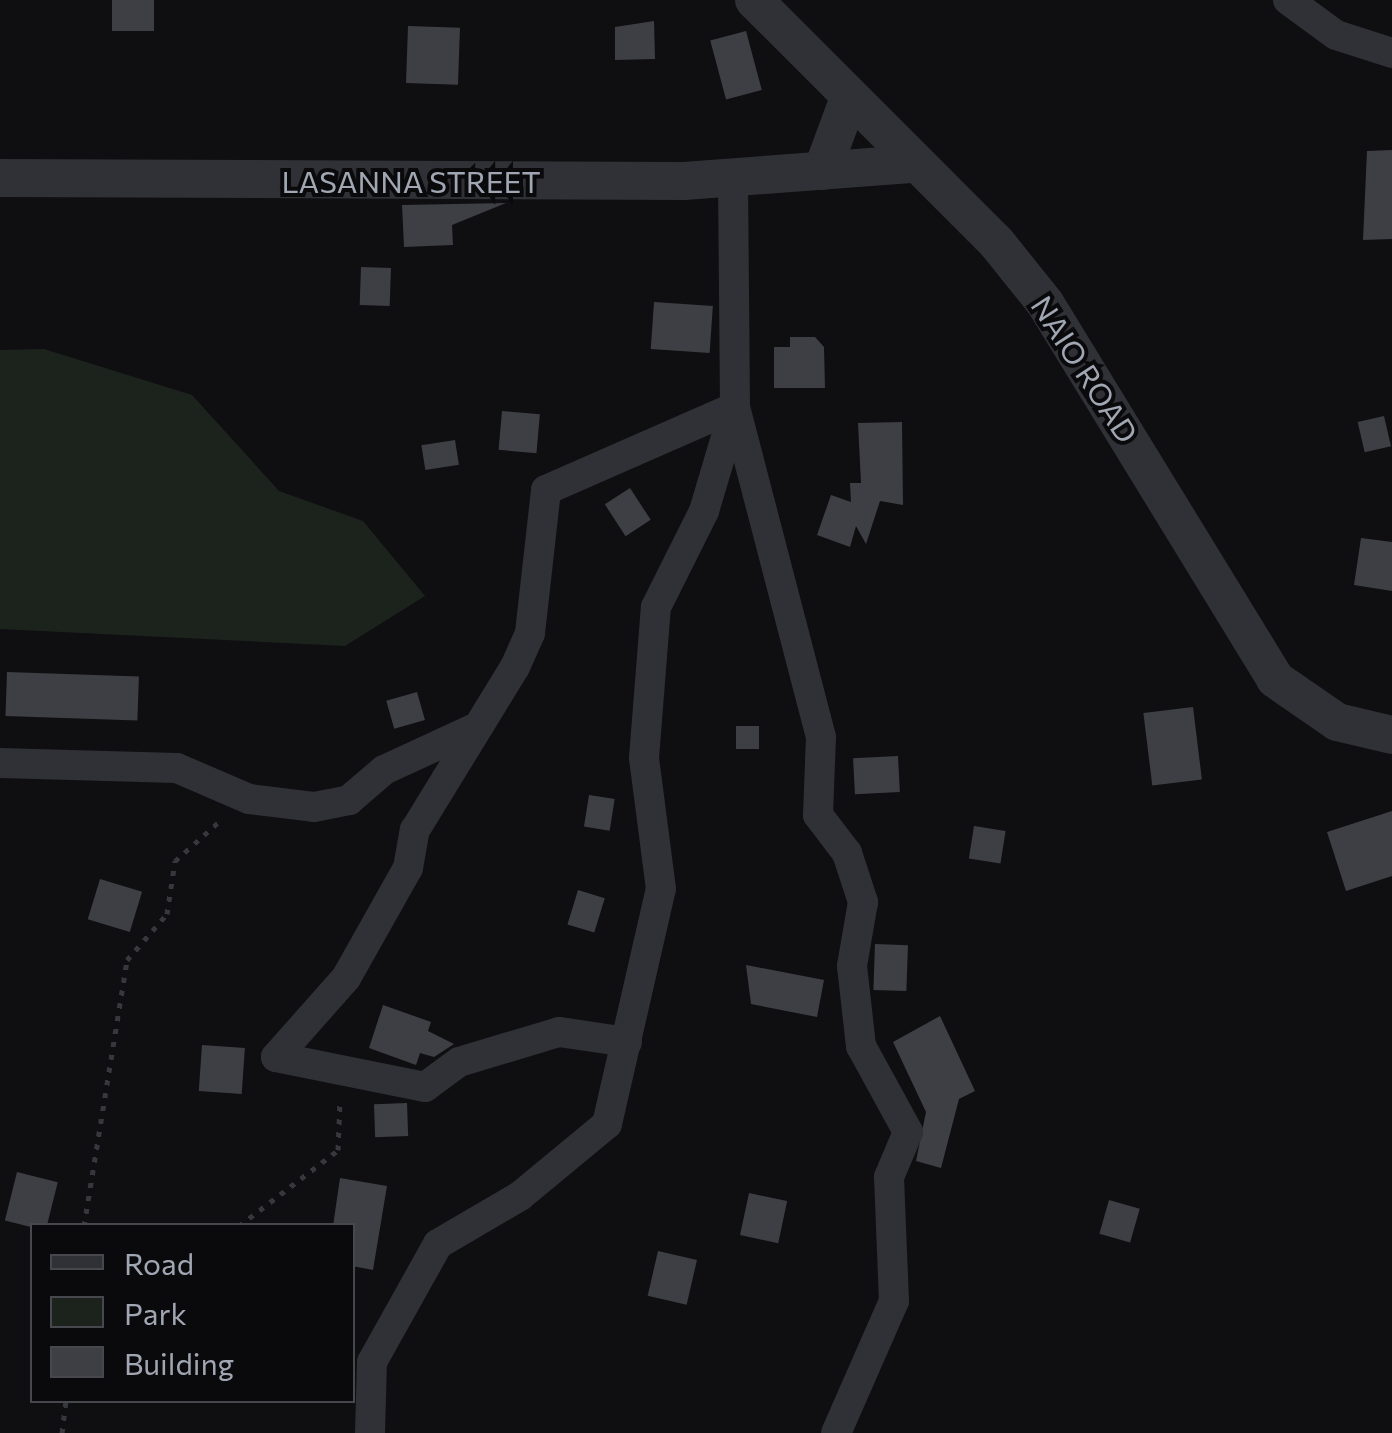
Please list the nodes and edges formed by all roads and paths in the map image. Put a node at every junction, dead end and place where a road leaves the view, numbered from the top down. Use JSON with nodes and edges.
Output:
{"nodes":[{"id":1,"x":754,"y":0,"type":"edge"},
{"id":2,"x":1288,"y":0,"type":"edge"},
{"id":3,"x":1392,"y":53,"type":"edge"},
{"id":4,"x":849,"y":98,"type":"junction"},
{"id":5,"x":910,"y":164,"type":"junction"},
{"id":6,"x":822,"y":171,"type":"junction"},
{"id":7,"x":0,"y":178,"type":"edge"},
{"id":8,"x":733,"y":178,"type":"junction"},
{"id":9,"x":736,"y":407,"type":"junction"},
{"id":10,"x":475,"y":728,"type":"junction"},
{"id":11,"x":1392,"y":735,"type":"edge"},
{"id":12,"x":0,"y":763,"type":"edge"},
{"id":13,"x":248,"y":800,"type":"junction"},
{"id":14,"x":627,"y":1042,"type":"junction"},
{"id":15,"x":342,"y":1073,"type":"junction"},
{"id":16,"x":84,"y":1223,"type":"edge"},
{"id":17,"x":243,"y":1223,"type":"edge"},
{"id":18,"x":66,"y":1403,"type":"edge"},
{"id":19,"x":62,"y":1433,"type":"edge"},
{"id":20,"x":370,"y":1433,"type":"edge"},
{"id":21,"x":836,"y":1433,"type":"edge"}],
"edges":[{"from":1,"to":4,"type":"street","name":"NAIO ROAD"},
{"from":2,"to":3,"type":"street"},
{"from":4,"to":5,"type":"street","name":"NAIO ROAD"},
{"from":4,"to":6,"type":"street"},
{"from":5,"to":6,"type":"street","name":"LASANNA STREET"},
{"from":5,"to":11,"type":"street","name":"NAIO ROAD"},
{"from":6,"to":8,"type":"street","name":"LASANNA STREET"},
{"from":7,"to":8,"type":"street","name":"LASANNA STREET"},
{"from":8,"to":9,"type":"street"},
{"from":9,"to":10,"type":"street"},
{"from":9,"to":14,"type":"street"},
{"from":9,"to":21,"type":"street"},
{"from":10,"to":13,"type":"street"},
{"from":10,"to":15,"type":"street"},
{"from":12,"to":13,"type":"street"},
{"from":13,"to":16,"type":"path"},
{"from":14,"to":15,"type":"street"},
{"from":14,"to":20,"type":"street"},
{"from":15,"to":17,"type":"path"},
{"from":18,"to":19,"type":"path"}]}
